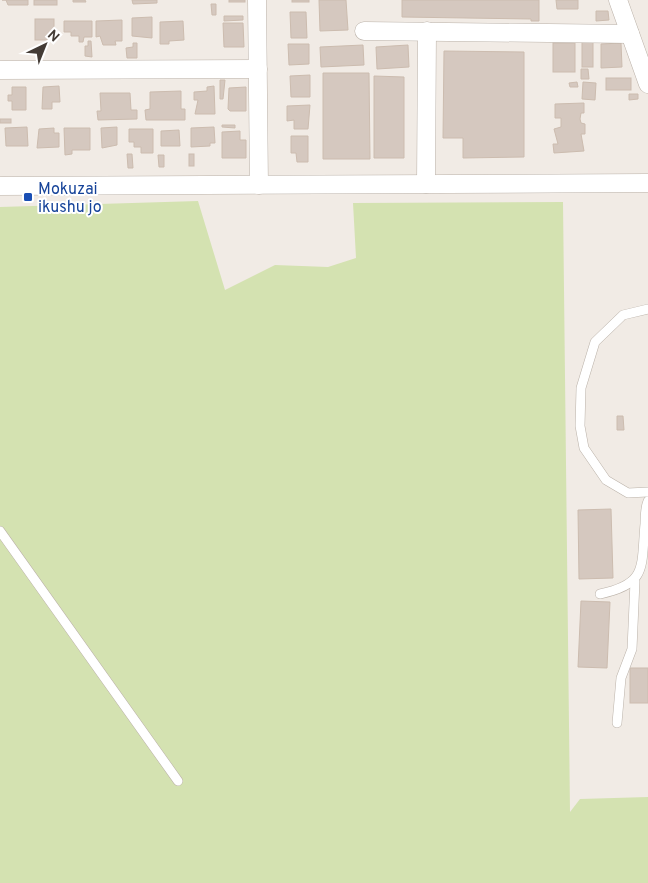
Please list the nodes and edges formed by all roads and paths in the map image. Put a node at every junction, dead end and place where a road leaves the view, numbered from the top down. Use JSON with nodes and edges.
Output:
{"nodes":[{"id":1,"x":257,"y":0,"type":"edge"},
{"id":2,"x":618,"y":0,"type":"edge"},
{"id":3,"x":364,"y":31,"type":"dead end"},
{"id":4,"x":427,"y":31,"type":"junction"},
{"id":5,"x":630,"y":34,"type":"junction"},
{"id":6,"x":258,"y":69,"type":"junction"},
{"id":7,"x":0,"y":70,"type":"edge"},
{"id":8,"x":648,"y":84,"type":"edge"},
{"id":9,"x":648,"y":183,"type":"edge"},
{"id":10,"x":426,"y":184,"type":"junction"},
{"id":11,"x":259,"y":185,"type":"junction"},
{"id":12,"x":0,"y":186,"type":"edge"},
{"id":13,"x":648,"y":309,"type":"edge"},
{"id":14,"x":648,"y":492,"type":"edge"},
{"id":15,"x":648,"y":501,"type":"edge"},
{"id":16,"x":0,"y":531,"type":"edge"},
{"id":17,"x":635,"y":581,"type":"junction"},
{"id":18,"x":600,"y":594,"type":"dead end"},
{"id":19,"x":616,"y":723,"type":"dead end"},
{"id":20,"x":178,"y":780,"type":"dead end"}],
"edges":[{"from":1,"to":6,"type":"street"},
{"from":2,"to":5,"type":"street"},
{"from":3,"to":4,"type":"street"},
{"from":4,"to":5,"type":"street"},
{"from":4,"to":10,"type":"street"},
{"from":5,"to":8,"type":"street"},
{"from":6,"to":7,"type":"street"},
{"from":6,"to":11,"type":"street"},
{"from":9,"to":10,"type":"street"},
{"from":10,"to":11,"type":"street"},
{"from":11,"to":12,"type":"street"},
{"from":13,"to":14,"type":"lane"},
{"from":15,"to":17,"type":"lane"},
{"from":16,"to":20,"type":"lane"},
{"from":17,"to":18,"type":"lane"},
{"from":17,"to":19,"type":"lane"}]}
